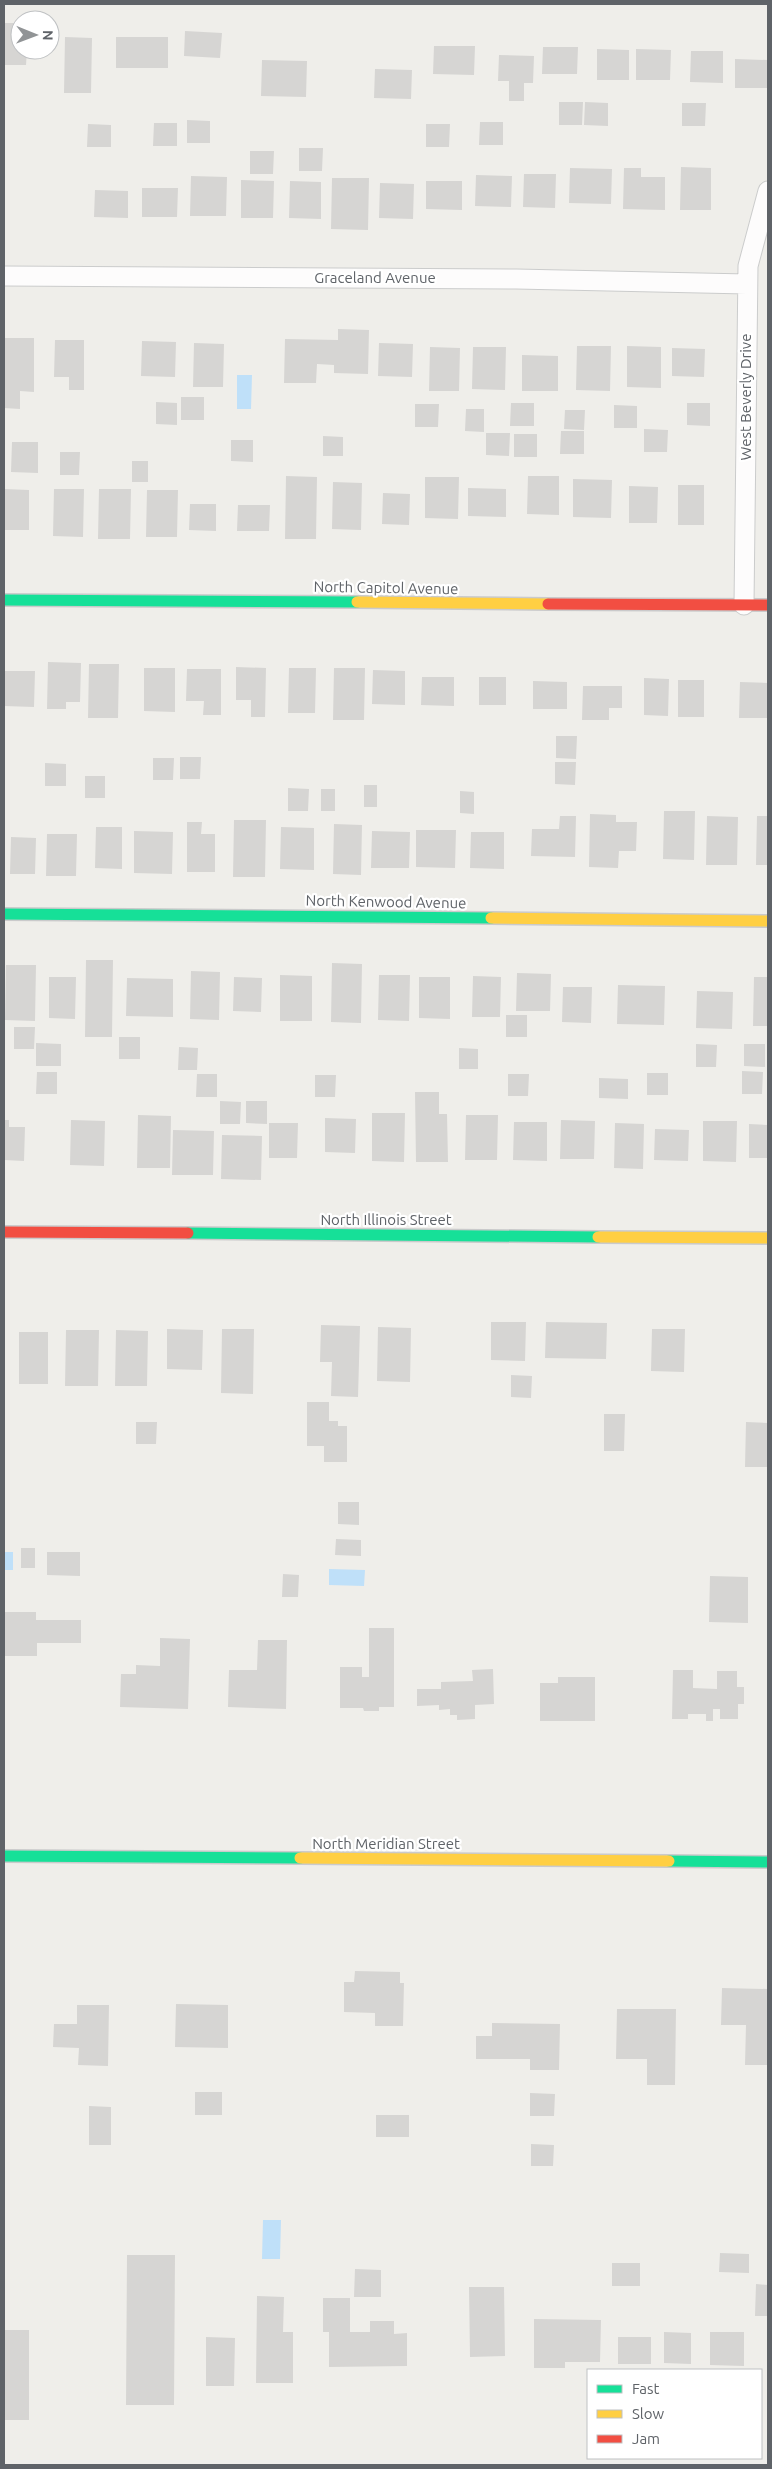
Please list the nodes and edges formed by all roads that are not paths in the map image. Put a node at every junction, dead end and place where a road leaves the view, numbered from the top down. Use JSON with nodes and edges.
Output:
{"nodes":[{"id":1,"x":768,"y":191,"type":"edge"},
{"id":2,"x":4,"y":276,"type":"edge"},
{"id":3,"x":746,"y":284,"type":"junction"},
{"id":4,"x":4,"y":600,"type":"edge"},
{"id":5,"x":744,"y":605,"type":"junction"},
{"id":6,"x":768,"y":605,"type":"edge"},
{"id":7,"x":4,"y":914,"type":"edge"},
{"id":8,"x":768,"y":921,"type":"edge"},
{"id":9,"x":4,"y":1232,"type":"edge"},
{"id":10,"x":768,"y":1238,"type":"edge"},
{"id":11,"x":4,"y":1856,"type":"edge"},
{"id":12,"x":768,"y":1862,"type":"edge"}],
"edges":[{"from":1,"to":3,"type":"street","name":"West Beverly Drive"},
{"from":2,"to":3,"type":"street","name":"Graceland Avenue"},
{"from":3,"to":5,"type":"street","name":"West Beverly Drive"},
{"from":4,"to":5,"type":"main road","name":"North Capitol Avenue"},
{"from":5,"to":6,"type":"main road","name":"North Capitol Avenue"},
{"from":7,"to":8,"type":"main road","name":"North Kenwood Avenue"},
{"from":9,"to":10,"type":"main road","name":"North Illinois Street"},
{"from":11,"to":12,"type":"main road","name":"North Meridian Street"}]}
